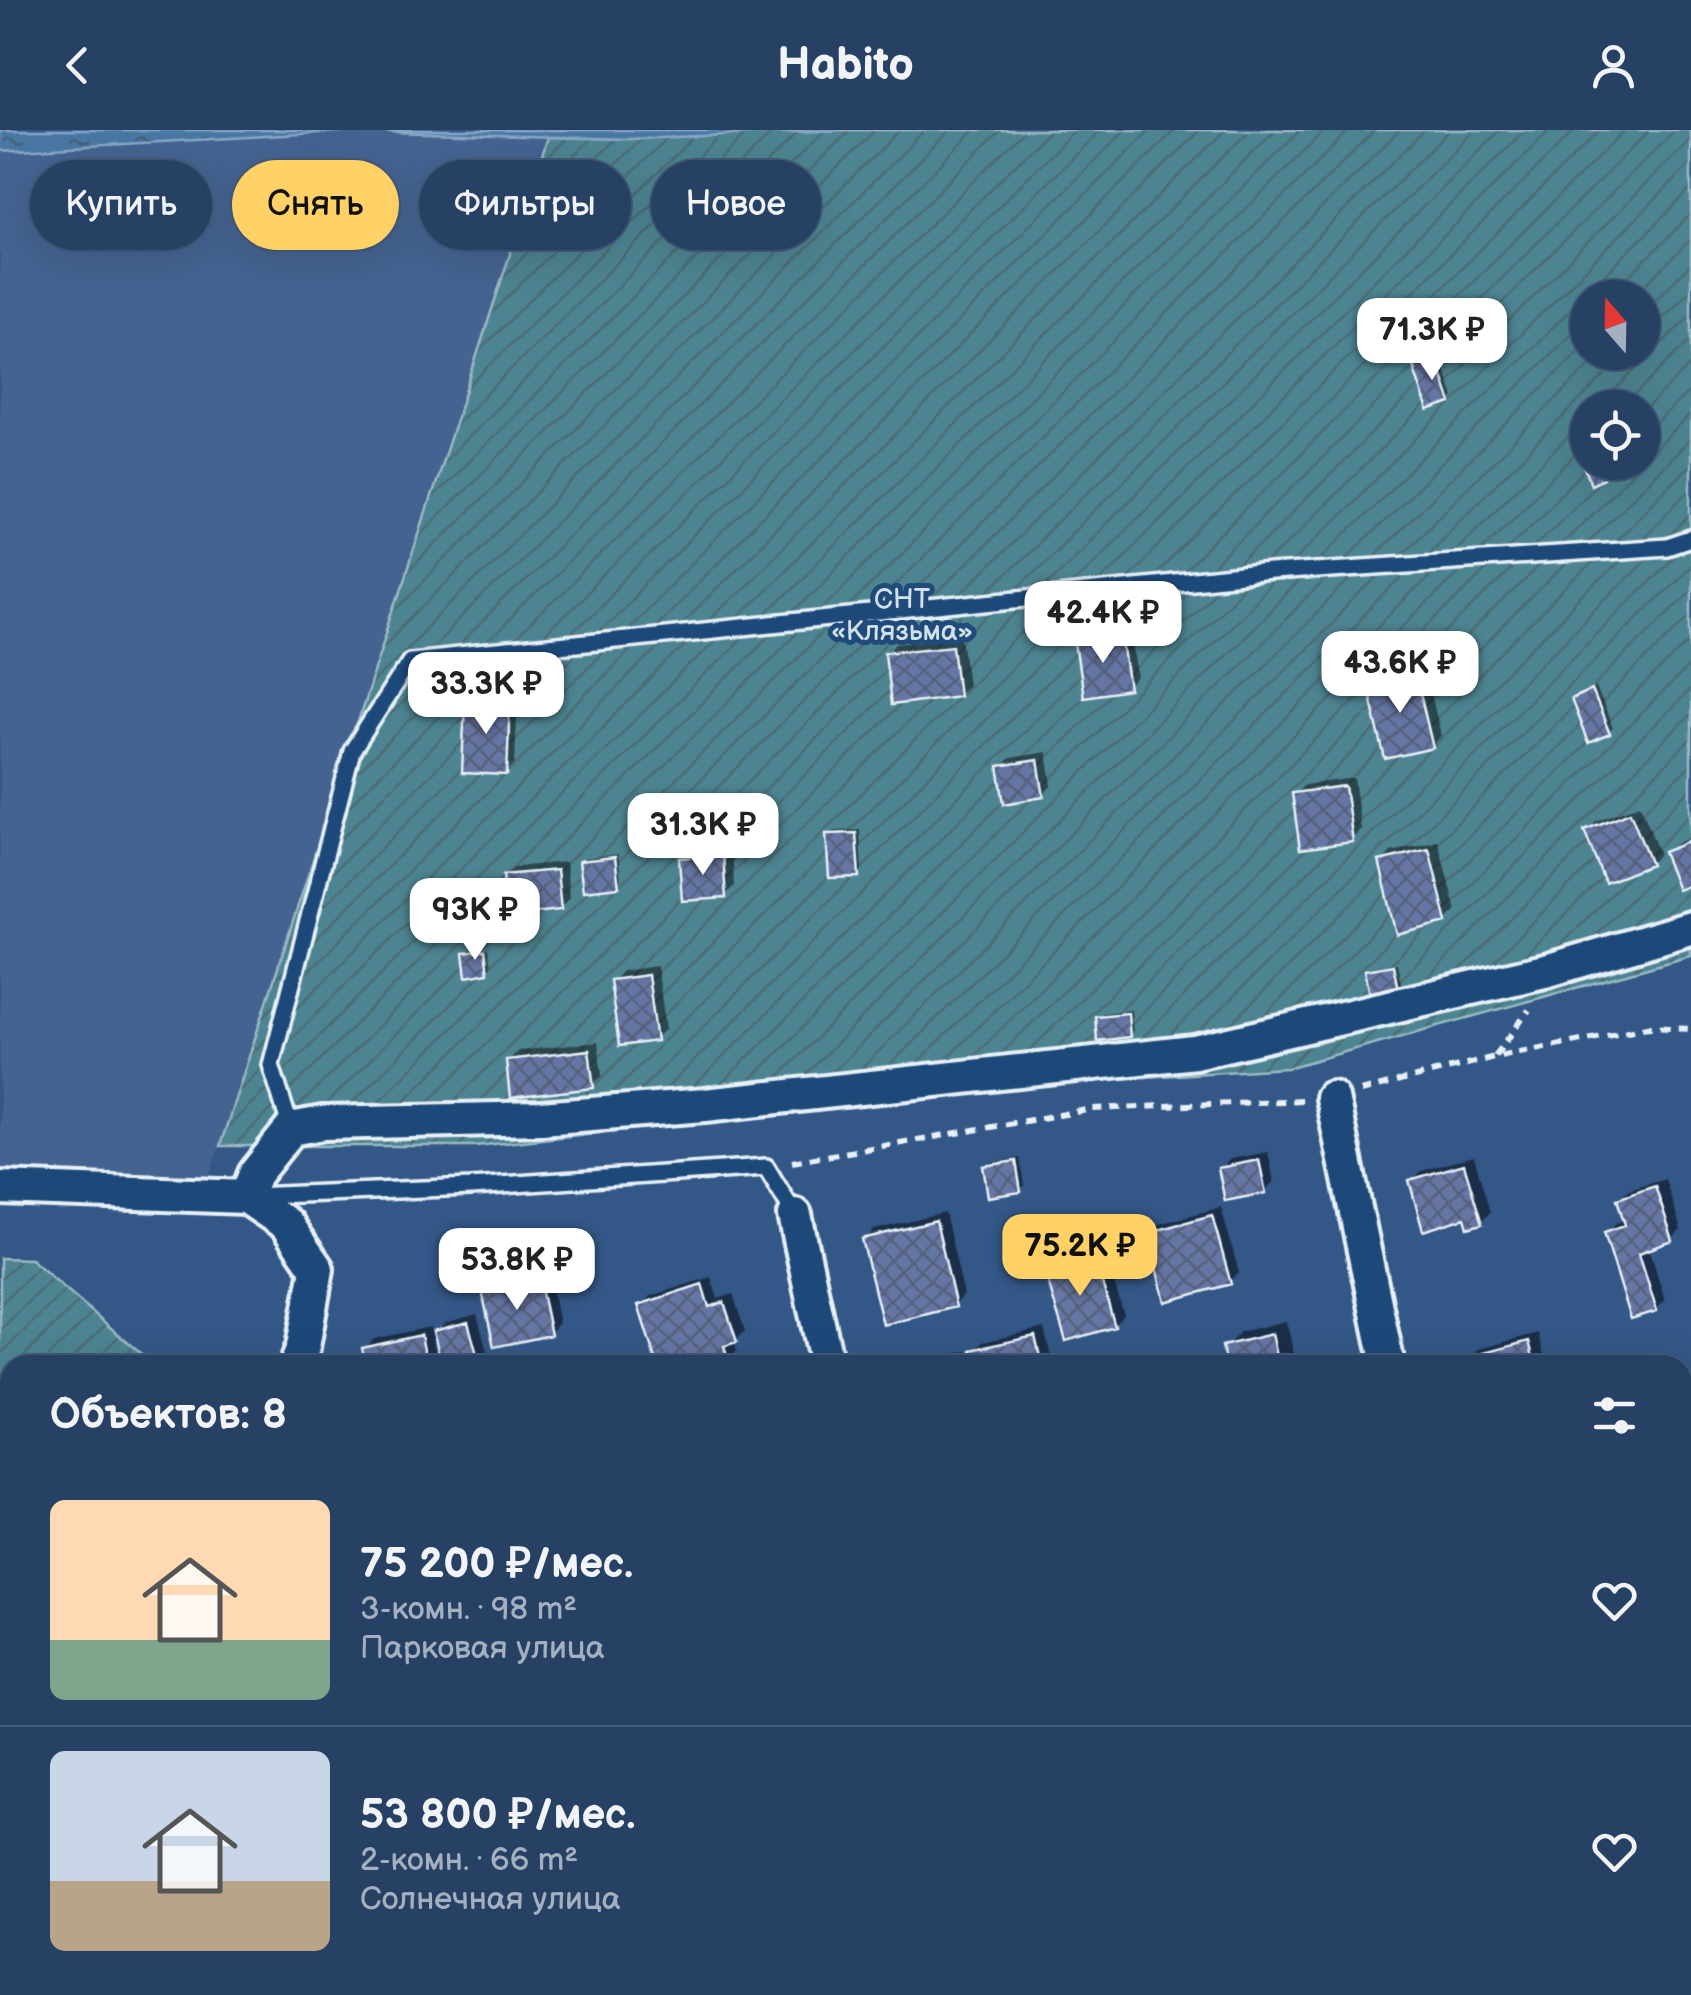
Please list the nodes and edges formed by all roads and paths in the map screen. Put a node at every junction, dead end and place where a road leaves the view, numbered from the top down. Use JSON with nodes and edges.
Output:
{"nodes":[{"id":1,"x":1691,"y":539,"type":"edge"},
{"id":2,"x":1691,"y":928,"type":"edge"},
{"id":3,"x":1549,"y":970,"type":"junction"},
{"id":4,"x":1691,"y":1029,"type":"edge"},
{"id":5,"x":1494,"y":1058,"type":"junction"},
{"id":6,"x":1332,"y":1098,"type":"junction"},
{"id":7,"x":292,"y":1130,"type":"junction"},
{"id":8,"x":766,"y":1167,"type":"junction"},
{"id":9,"x":0,"y":1188,"type":"edge"},
{"id":10,"x":246,"y":1196,"type":"junction"},
{"id":11,"x":794,"y":1216,"type":"joint"},
{"id":12,"x":300,"y":1355,"type":"edge"},
{"id":13,"x":825,"y":1355,"type":"edge"},
{"id":14,"x":1386,"y":1355,"type":"edge"}],
"edges":[{"from":1,"to":7,"type":"lane"},
{"from":2,"to":3,"type":"street"},
{"from":3,"to":5,"type":"path"},
{"from":3,"to":7,"type":"street"},
{"from":4,"to":5,"type":"path"},
{"from":5,"to":6,"type":"path"},
{"from":6,"to":8,"type":"path"},
{"from":6,"to":14,"type":"street"},
{"from":7,"to":10,"type":"street"},
{"from":8,"to":10,"type":"lane"},
{"from":8,"to":11,"type":"lane"},
{"from":9,"to":10,"type":"street"},
{"from":10,"to":12,"type":"street"},
{"from":11,"to":13,"type":"street"}]}
